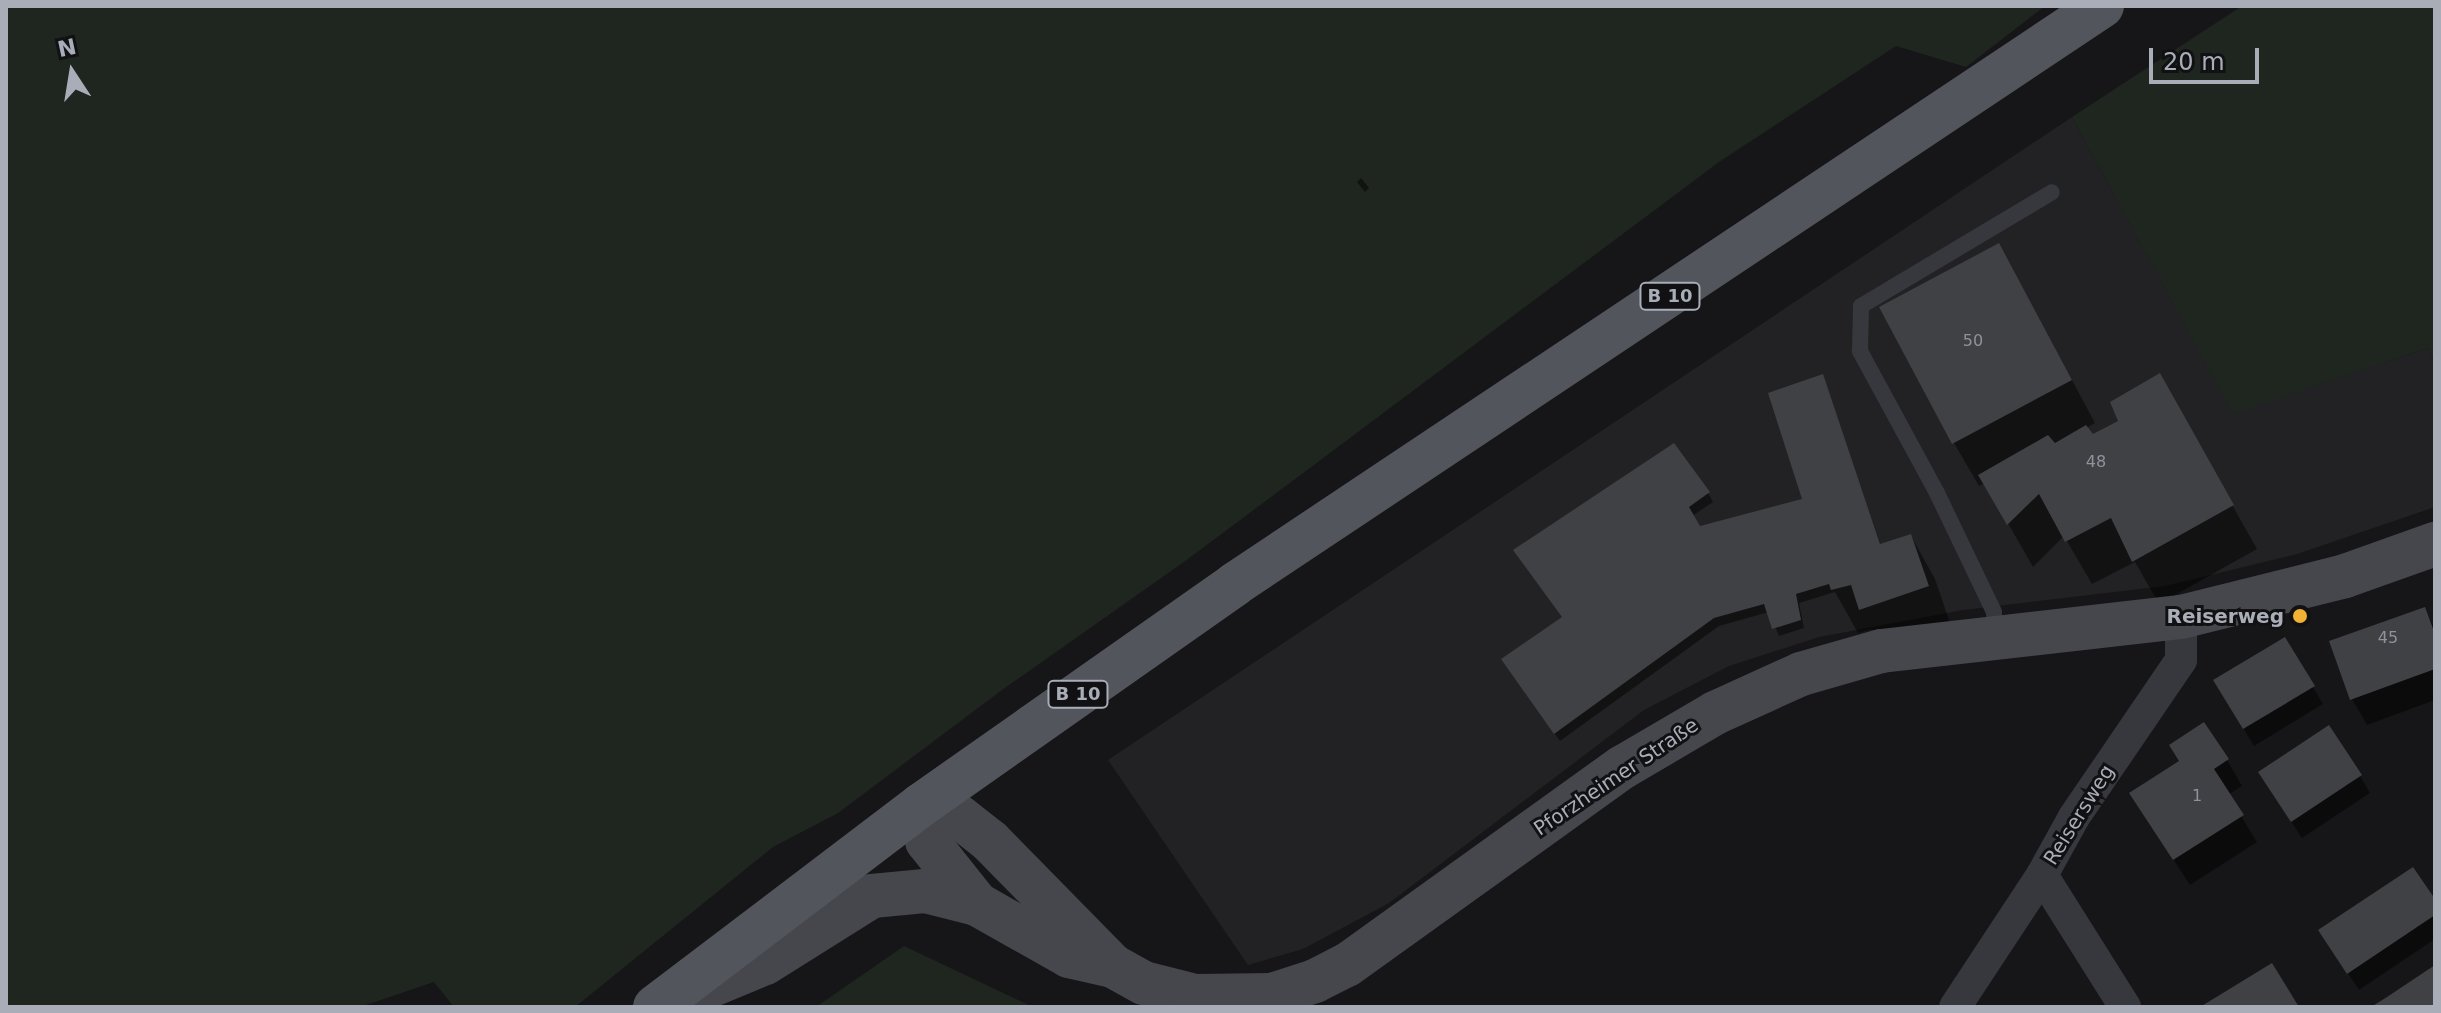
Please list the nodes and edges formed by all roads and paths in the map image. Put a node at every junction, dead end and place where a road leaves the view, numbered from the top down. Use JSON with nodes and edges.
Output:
{"nodes":[{"id":1,"x":2102,"y":6,"type":"edge"},
{"id":2,"x":2052,"y":192,"type":"dead end"},
{"id":3,"x":2434,"y":548,"type":"edge"},
{"id":4,"x":2181,"y":617,"type":"junction"},
{"id":5,"x":1996,"y":638,"type":"junction"},
{"id":6,"x":921,"y":805,"type":"junction"},
{"id":7,"x":2042,"y":875,"type":"junction"},
{"id":8,"x":977,"y":904,"type":"junction"},
{"id":9,"x":1113,"y":966,"type":"junction"},
{"id":10,"x":657,"y":1007,"type":"edge"},
{"id":11,"x":1955,"y":1007,"type":"edge"},
{"id":12,"x":2125,"y":1007,"type":"edge"}],
"edges":[{"from":1,"to":6,"type":"main road","number":"B 10"},
{"from":2,"to":5,"type":"lane"},
{"from":3,"to":4,"type":"street","name":"Pforzheimer Straße"},
{"from":4,"to":5,"type":"street","name":"Pforzheimer Straße"},
{"from":4,"to":7,"type":"street","name":"Reisersweg"},
{"from":5,"to":9,"type":"street","name":"Pforzheimer Straße"},
{"from":6,"to":8,"type":"street","name":"Pforzheimer Straße"},
{"from":6,"to":9,"type":"street","name":"Pforzheimer Straße"},
{"from":6,"to":10,"type":"main road","number":"B 10"},
{"from":7,"to":11,"type":"street","name":"Reisersweg"},
{"from":7,"to":12,"type":"street"},
{"from":8,"to":9,"type":"street","name":"Pforzheimer Straße"},
{"from":8,"to":10,"type":"street","name":"Pforzheimer Straße"}]}
